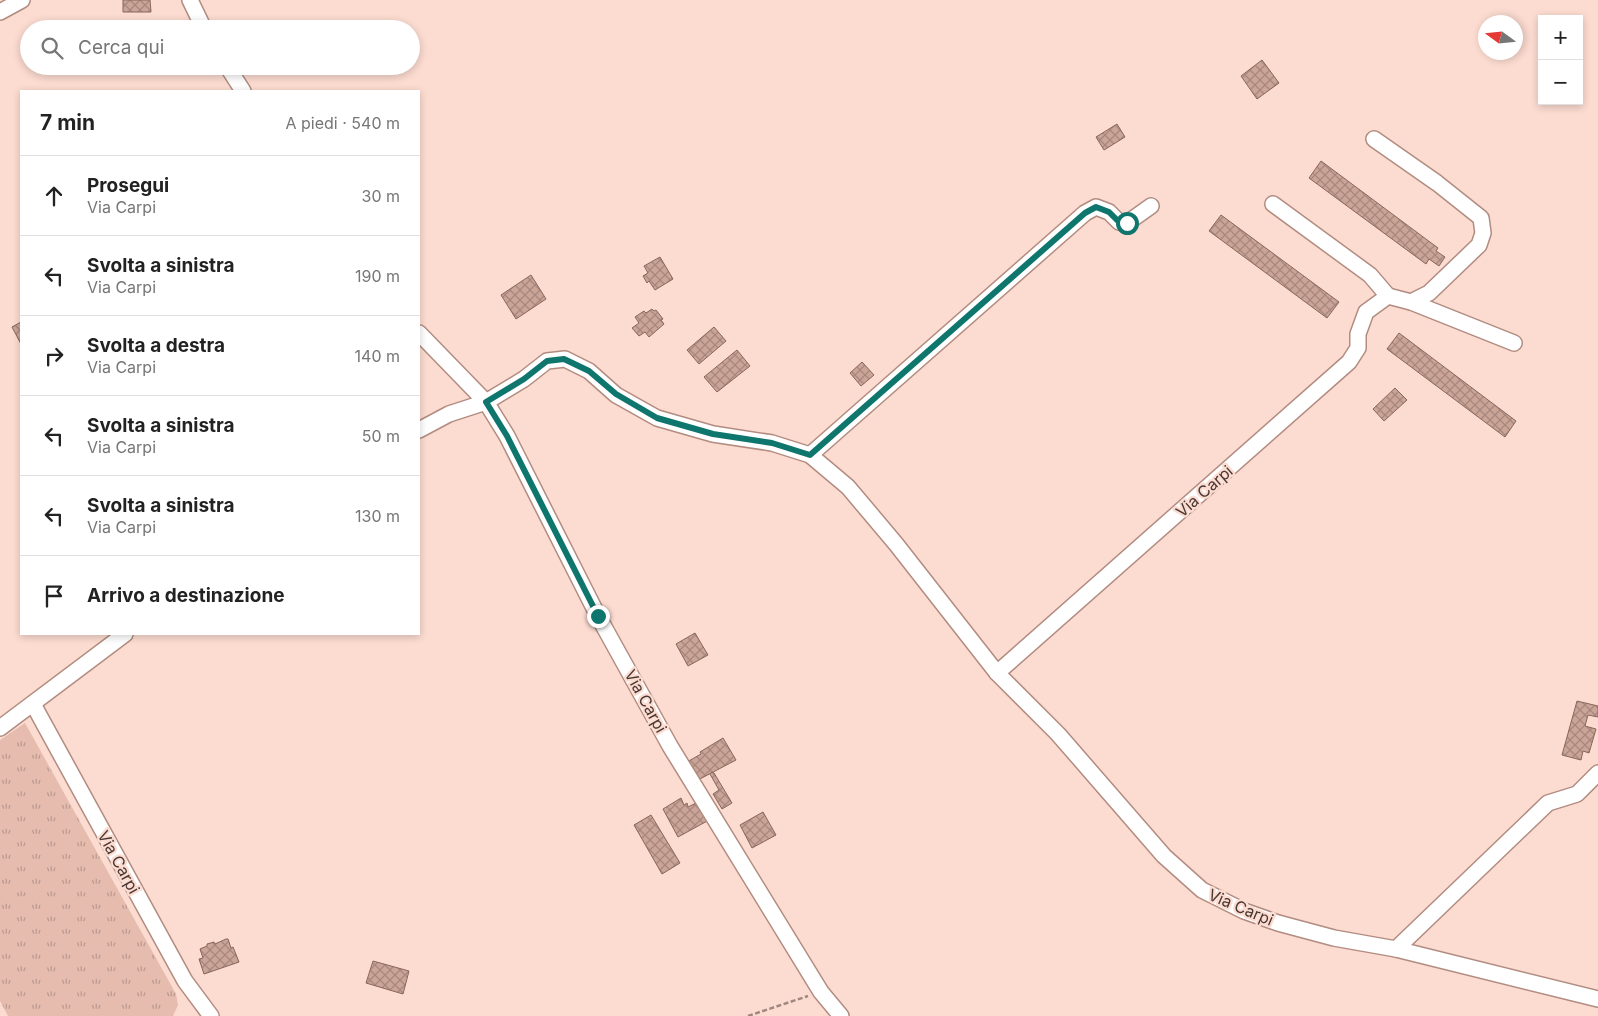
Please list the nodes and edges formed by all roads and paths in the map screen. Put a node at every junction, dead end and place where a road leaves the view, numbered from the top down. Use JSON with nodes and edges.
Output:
{"nodes":[{"id":1,"x":22,"y":0,"type":"edge"},
{"id":2,"x":190,"y":0,"type":"edge"},
{"id":3,"x":0,"y":12,"type":"edge"},
{"id":4,"x":200,"y":20,"type":"edge"},
{"id":5,"x":233,"y":75,"type":"edge"},
{"id":6,"x":242,"y":90,"type":"edge"},
{"id":7,"x":1374,"y":140,"type":"dead end"},
{"id":8,"x":1273,"y":204,"type":"dead end"},
{"id":9,"x":1151,"y":206,"type":"dead end"},
{"id":10,"x":1388,"y":296,"type":"junction"},
{"id":11,"x":1411,"y":302,"type":"junction"},
{"id":12,"x":420,"y":334,"type":"edge"},
{"id":13,"x":1514,"y":343,"type":"dead end"},
{"id":14,"x":486,"y":402,"type":"junction"},
{"id":15,"x":420,"y":429,"type":"edge"},
{"id":16,"x":810,"y":455,"type":"junction"},
{"id":17,"x":124,"y":635,"type":"edge"},
{"id":18,"x":997,"y":673,"type":"junction"},
{"id":19,"x":33,"y":704,"type":"junction"},
{"id":20,"x":0,"y":728,"type":"edge"},
{"id":21,"x":1598,"y":773,"type":"edge"},
{"id":22,"x":1396,"y":949,"type":"junction"},
{"id":23,"x":821,"y":992,"type":"junction"},
{"id":24,"x":1598,"y":999,"type":"edge"},
{"id":25,"x":211,"y":1016,"type":"edge"},
{"id":26,"x":748,"y":1016,"type":"edge"},
{"id":27,"x":841,"y":1016,"type":"edge"}],
"edges":[{"from":1,"to":3,"type":"street"},
{"from":2,"to":4,"type":"street"},
{"from":5,"to":6,"type":"street"},
{"from":7,"to":11,"type":"street"},
{"from":8,"to":10,"type":"street"},
{"from":9,"to":16,"type":"street"},
{"from":10,"to":11,"type":"street"},
{"from":10,"to":18,"type":"street","name":"Via Carpi"},
{"from":11,"to":13,"type":"street"},
{"from":12,"to":14,"type":"street"},
{"from":14,"to":15,"type":"street","name":"Via Carpi"},
{"from":14,"to":16,"type":"street","name":"Via Carpi"},
{"from":14,"to":23,"type":"street","name":"Via Carpi"},
{"from":16,"to":18,"type":"street","name":"Via Carpi"},
{"from":17,"to":19,"type":"street"},
{"from":18,"to":22,"type":"street","name":"Via Carpi"},
{"from":19,"to":20,"type":"street"},
{"from":19,"to":25,"type":"street","name":"Via Carpi"},
{"from":21,"to":22,"type":"street"},
{"from":22,"to":24,"type":"street","name":"Via Carpi"},
{"from":23,"to":26,"type":"path"},
{"from":23,"to":27,"type":"street","name":"Via Carpi"}]}
